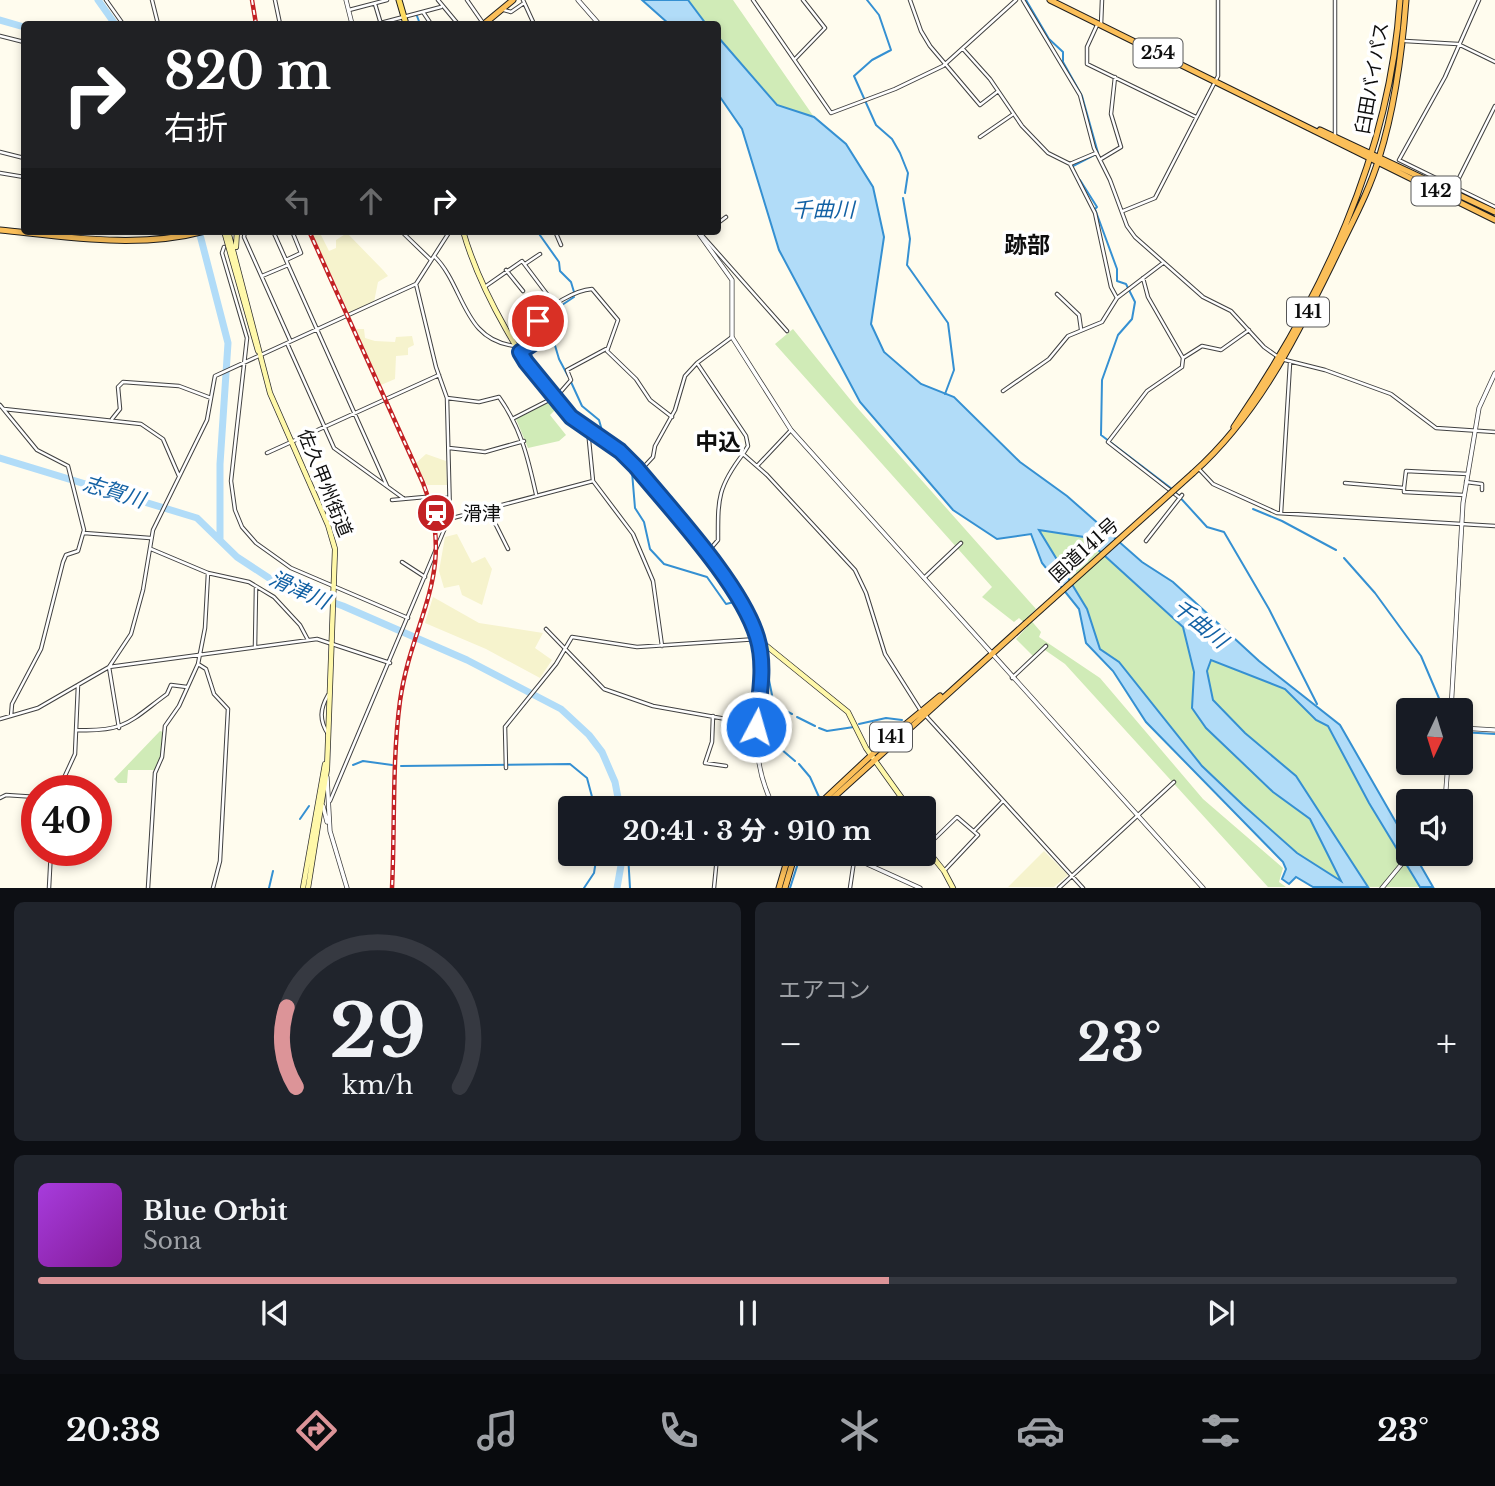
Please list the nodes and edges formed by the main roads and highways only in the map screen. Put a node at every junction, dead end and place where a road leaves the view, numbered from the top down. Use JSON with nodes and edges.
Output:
{"nodes":[{"id":1,"x":400,"y":0,"type":"edge"},
{"id":2,"x":513,"y":0,"type":"edge"},
{"id":3,"x":1050,"y":0,"type":"edge"},
{"id":4,"x":1400,"y":0,"type":"edge"},
{"id":5,"x":1406,"y":0,"type":"edge"},
{"id":6,"x":405,"y":21,"type":"edge"},
{"id":7,"x":488,"y":21,"type":"edge"},
{"id":8,"x":1267,"y":106,"type":"junction"},
{"id":9,"x":1375,"y":159,"type":"junction"},
{"id":10,"x":1495,"y":209,"type":"edge"},
{"id":11,"x":1495,"y":220,"type":"edge"},
{"id":12,"x":0,"y":230,"type":"edge"},
{"id":13,"x":21,"y":232,"type":"edge"},
{"id":14,"x":53,"y":235,"type":"edge"},
{"id":15,"x":191,"y":235,"type":"edge"},
{"id":16,"x":227,"y":235,"type":"edge"},
{"id":17,"x":228,"y":235,"type":"edge"},
{"id":18,"x":236,"y":235,"type":"edge"},
{"id":19,"x":465,"y":235,"type":"edge"},
{"id":20,"x":239,"y":265,"type":"junction"},
{"id":21,"x":260,"y":355,"type":"junction"},
{"id":22,"x":327,"y":753,"type":"junction"},
{"id":23,"x":873,"y":758,"type":"junction"},
{"id":24,"x":829,"y":796,"type":"edge"},
{"id":25,"x":835,"y":796,"type":"edge"},
{"id":26,"x":902,"y":796,"type":"edge"},
{"id":27,"x":936,"y":861,"type":"edge"},
{"id":28,"x":785,"y":866,"type":"edge"},
{"id":29,"x":791,"y":866,"type":"edge"},
{"id":30,"x":306,"y":887,"type":"edge"},
{"id":31,"x":779,"y":887,"type":"edge"},
{"id":32,"x":785,"y":887,"type":"edge"},
{"id":33,"x":953,"y":887,"type":"edge"}],
"edges":[{"from":1,"to":6,"type":"main road"},
{"from":2,"to":7,"type":"highway"},
{"from":3,"to":8,"type":"highway","number":"254"},
{"from":4,"to":9,"type":"highway","name":"臼田バイパス","number":"141"},
{"from":5,"to":9,"type":"highway","name":"臼田バイパス","number":"141"},
{"from":8,"to":9,"type":"highway","number":"254"},
{"from":8,"to":9,"type":"highway","number":"254"},
{"from":9,"to":10,"type":"highway","number":"142"},
{"from":9,"to":11,"type":"highway","number":"142"},
{"from":9,"to":23,"type":"highway","name":"国道141号","number":"141","bridge":true},
{"from":12,"to":13,"type":"highway"},
{"from":14,"to":15,"type":"highway"},
{"from":16,"to":21,"type":"main road","name":"佐久甲州街道"},
{"from":17,"to":20,"type":"main road","name":"佐久甲州街道"},
{"from":18,"to":20,"type":"main road"},
{"from":19,"to":23,"type":"main road"},
{"from":20,"to":21,"type":"main road","name":"佐久甲州街道"},
{"from":21,"to":22,"type":"main road","name":"佐久甲州街道"},
{"from":22,"to":30,"type":"main road","name":"佐久甲州街道"},
{"from":22,"to":30,"type":"main road","name":"佐久甲州街道"},
{"from":23,"to":24,"type":"highway","name":"国道141号","number":"141"},
{"from":23,"to":25,"type":"highway","name":"国道141号","number":"141"},
{"from":23,"to":26,"type":"main road"},
{"from":27,"to":33,"type":"main road"},
{"from":28,"to":31,"type":"highway"},
{"from":29,"to":32,"type":"highway"}]}
